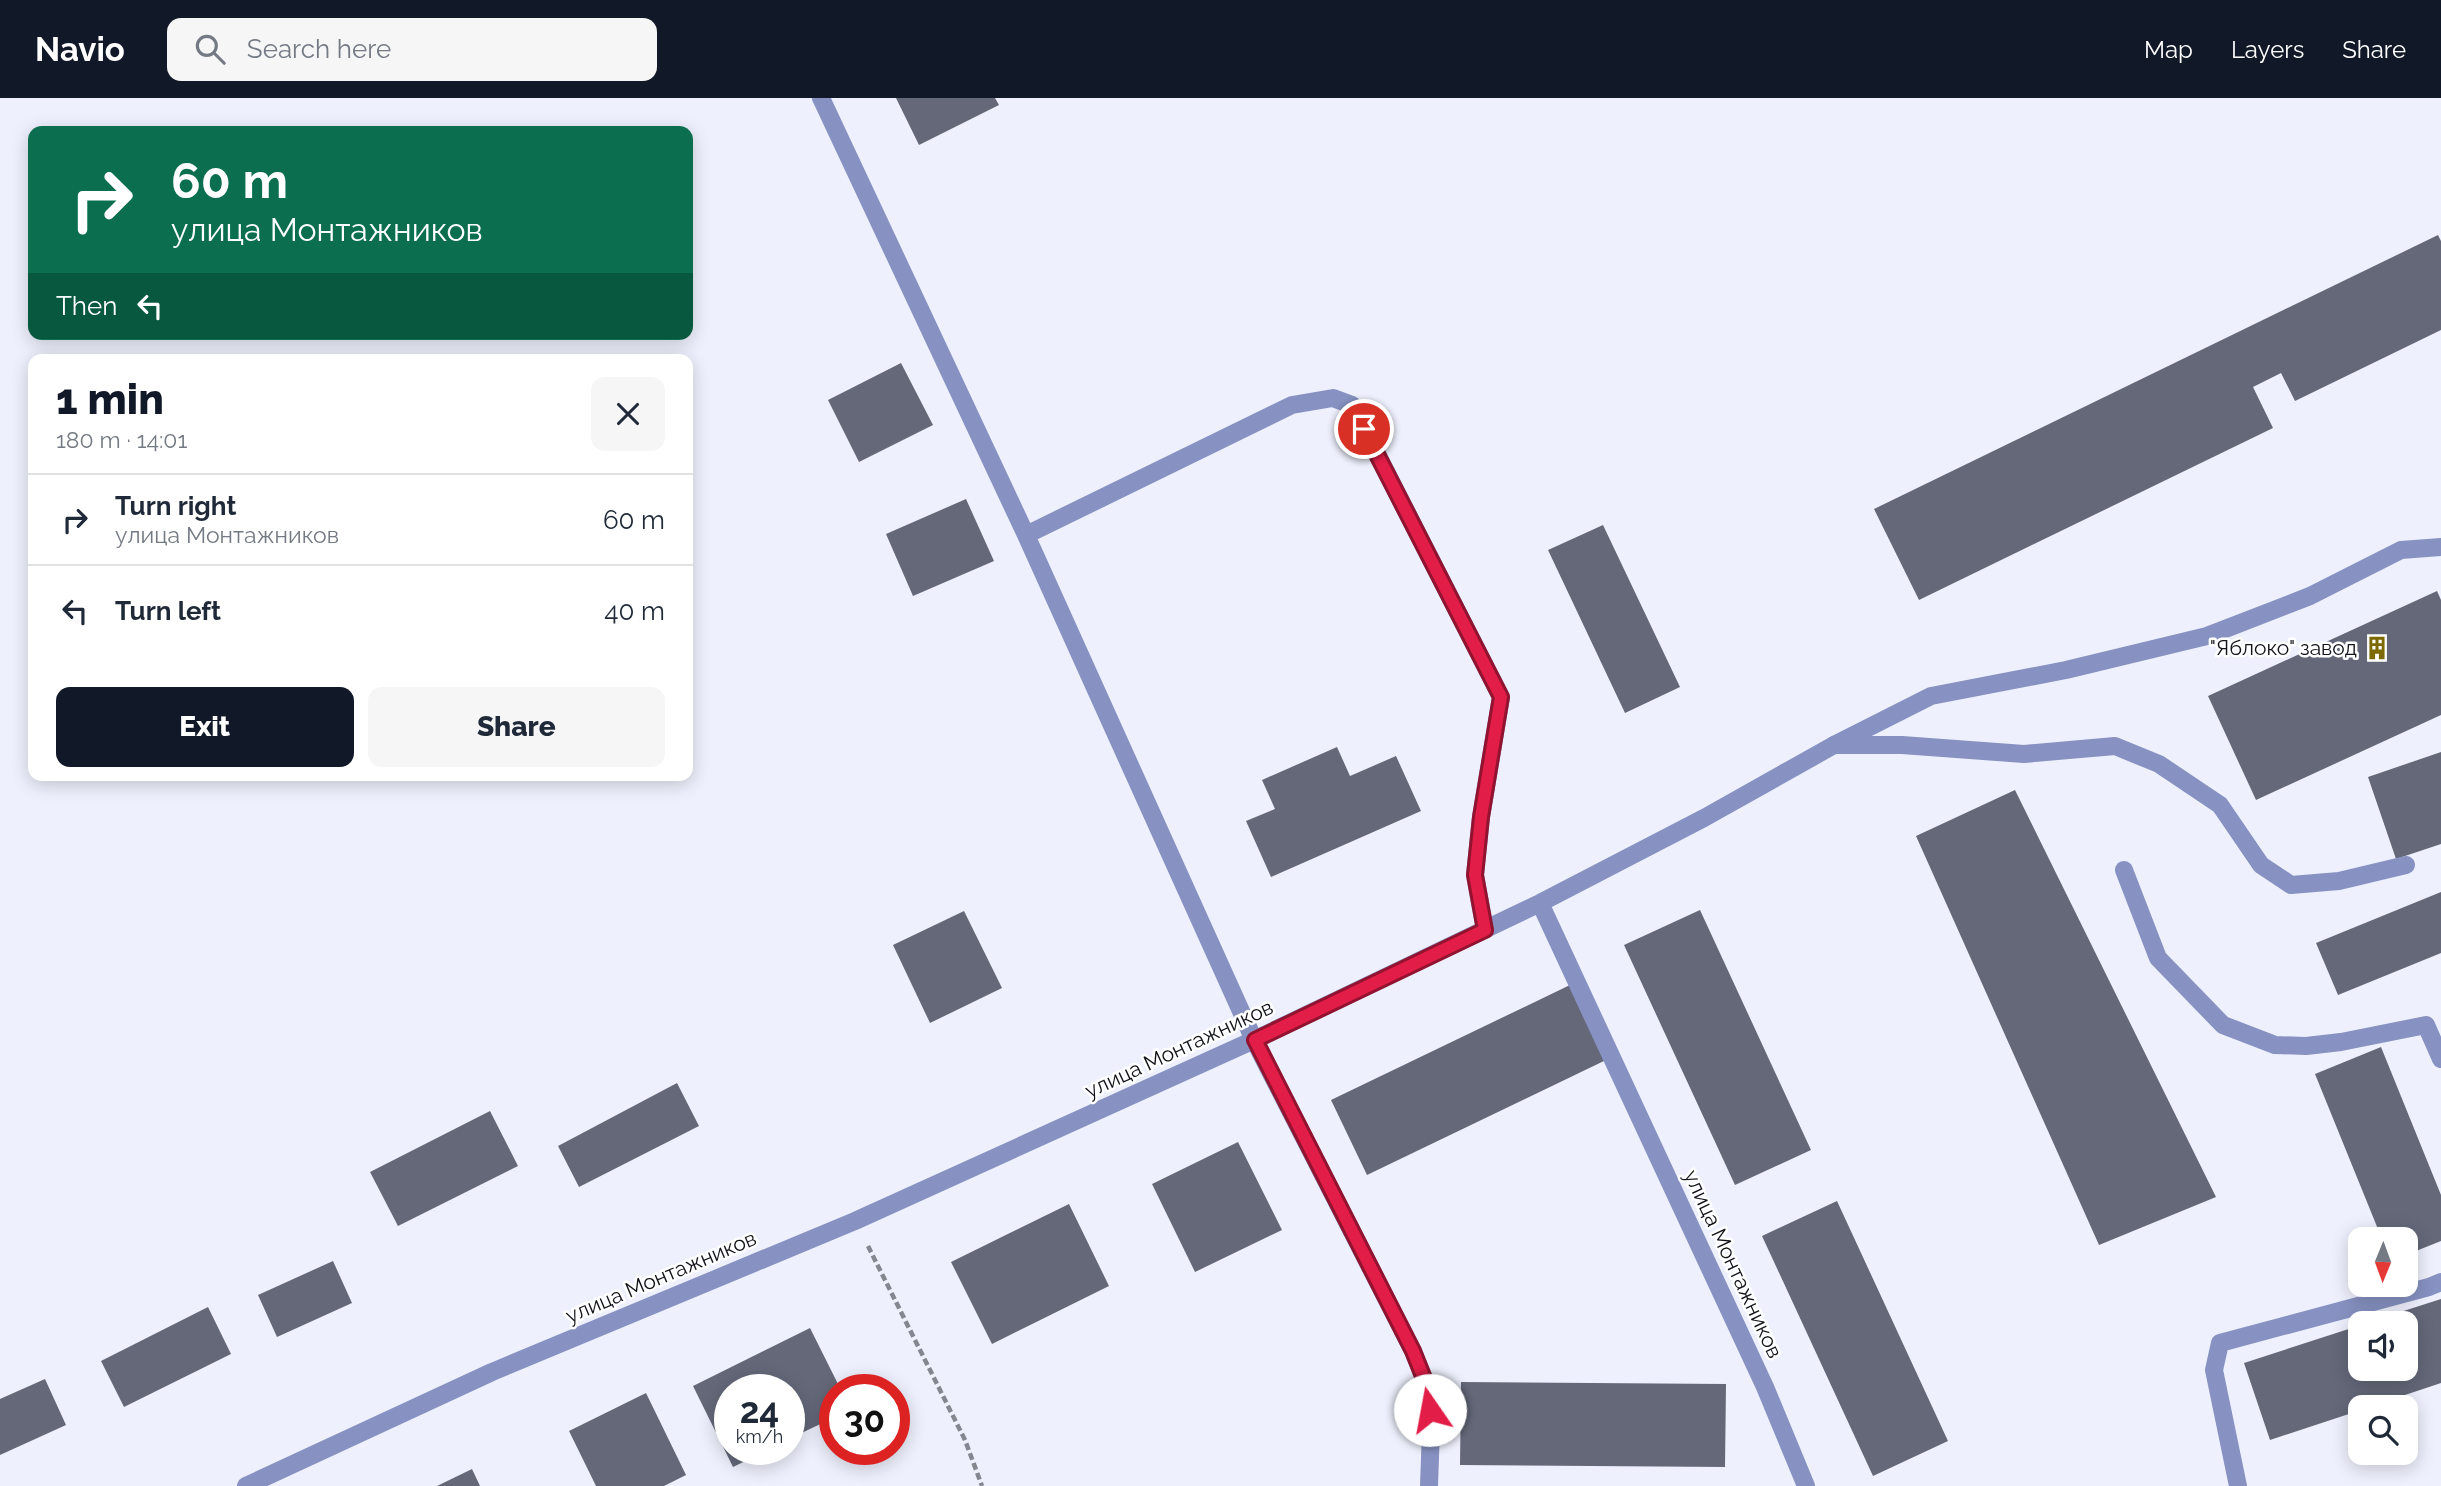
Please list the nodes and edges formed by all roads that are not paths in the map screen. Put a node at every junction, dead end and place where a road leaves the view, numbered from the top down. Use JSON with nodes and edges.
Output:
{"nodes":[{"id":1,"x":821,"y":98,"type":"edge"},
{"id":2,"x":1026,"y":534,"type":"junction"},
{"id":3,"x":2441,"y":547,"type":"edge"},
{"id":4,"x":1834,"y":745,"type":"junction"},
{"id":5,"x":2406,"y":865,"type":"dead end"},
{"id":6,"x":2124,"y":870,"type":"dead end"},
{"id":7,"x":1540,"y":903,"type":"junction"},
{"id":8,"x":1485,"y":930,"type":"junction"},
{"id":9,"x":1255,"y":1040,"type":"junction"},
{"id":10,"x":2441,"y":1059,"type":"edge"},
{"id":11,"x":2441,"y":1282,"type":"edge"},
{"id":12,"x":246,"y":1486,"type":"edge"},
{"id":13,"x":1429,"y":1486,"type":"edge"},
{"id":14,"x":1806,"y":1486,"type":"edge"},
{"id":15,"x":2238,"y":1486,"type":"edge"}],
"edges":[{"from":1,"to":2,"type":"street"},
{"from":2,"to":8,"type":"street"},
{"from":2,"to":9,"type":"street"},
{"from":3,"to":4,"type":"street"},
{"from":4,"to":5,"type":"street"},
{"from":4,"to":7,"type":"street"},
{"from":6,"to":10,"type":"street"},
{"from":7,"to":8,"type":"street","name":"улица Монтажников"},
{"from":7,"to":14,"type":"street","name":"улица Монтажников"},
{"from":8,"to":9,"type":"street","name":"улица Монтажников"},
{"from":9,"to":12,"type":"street","name":"улица Монтажников"},
{"from":9,"to":13,"type":"street"},
{"from":11,"to":15,"type":"street"}]}
